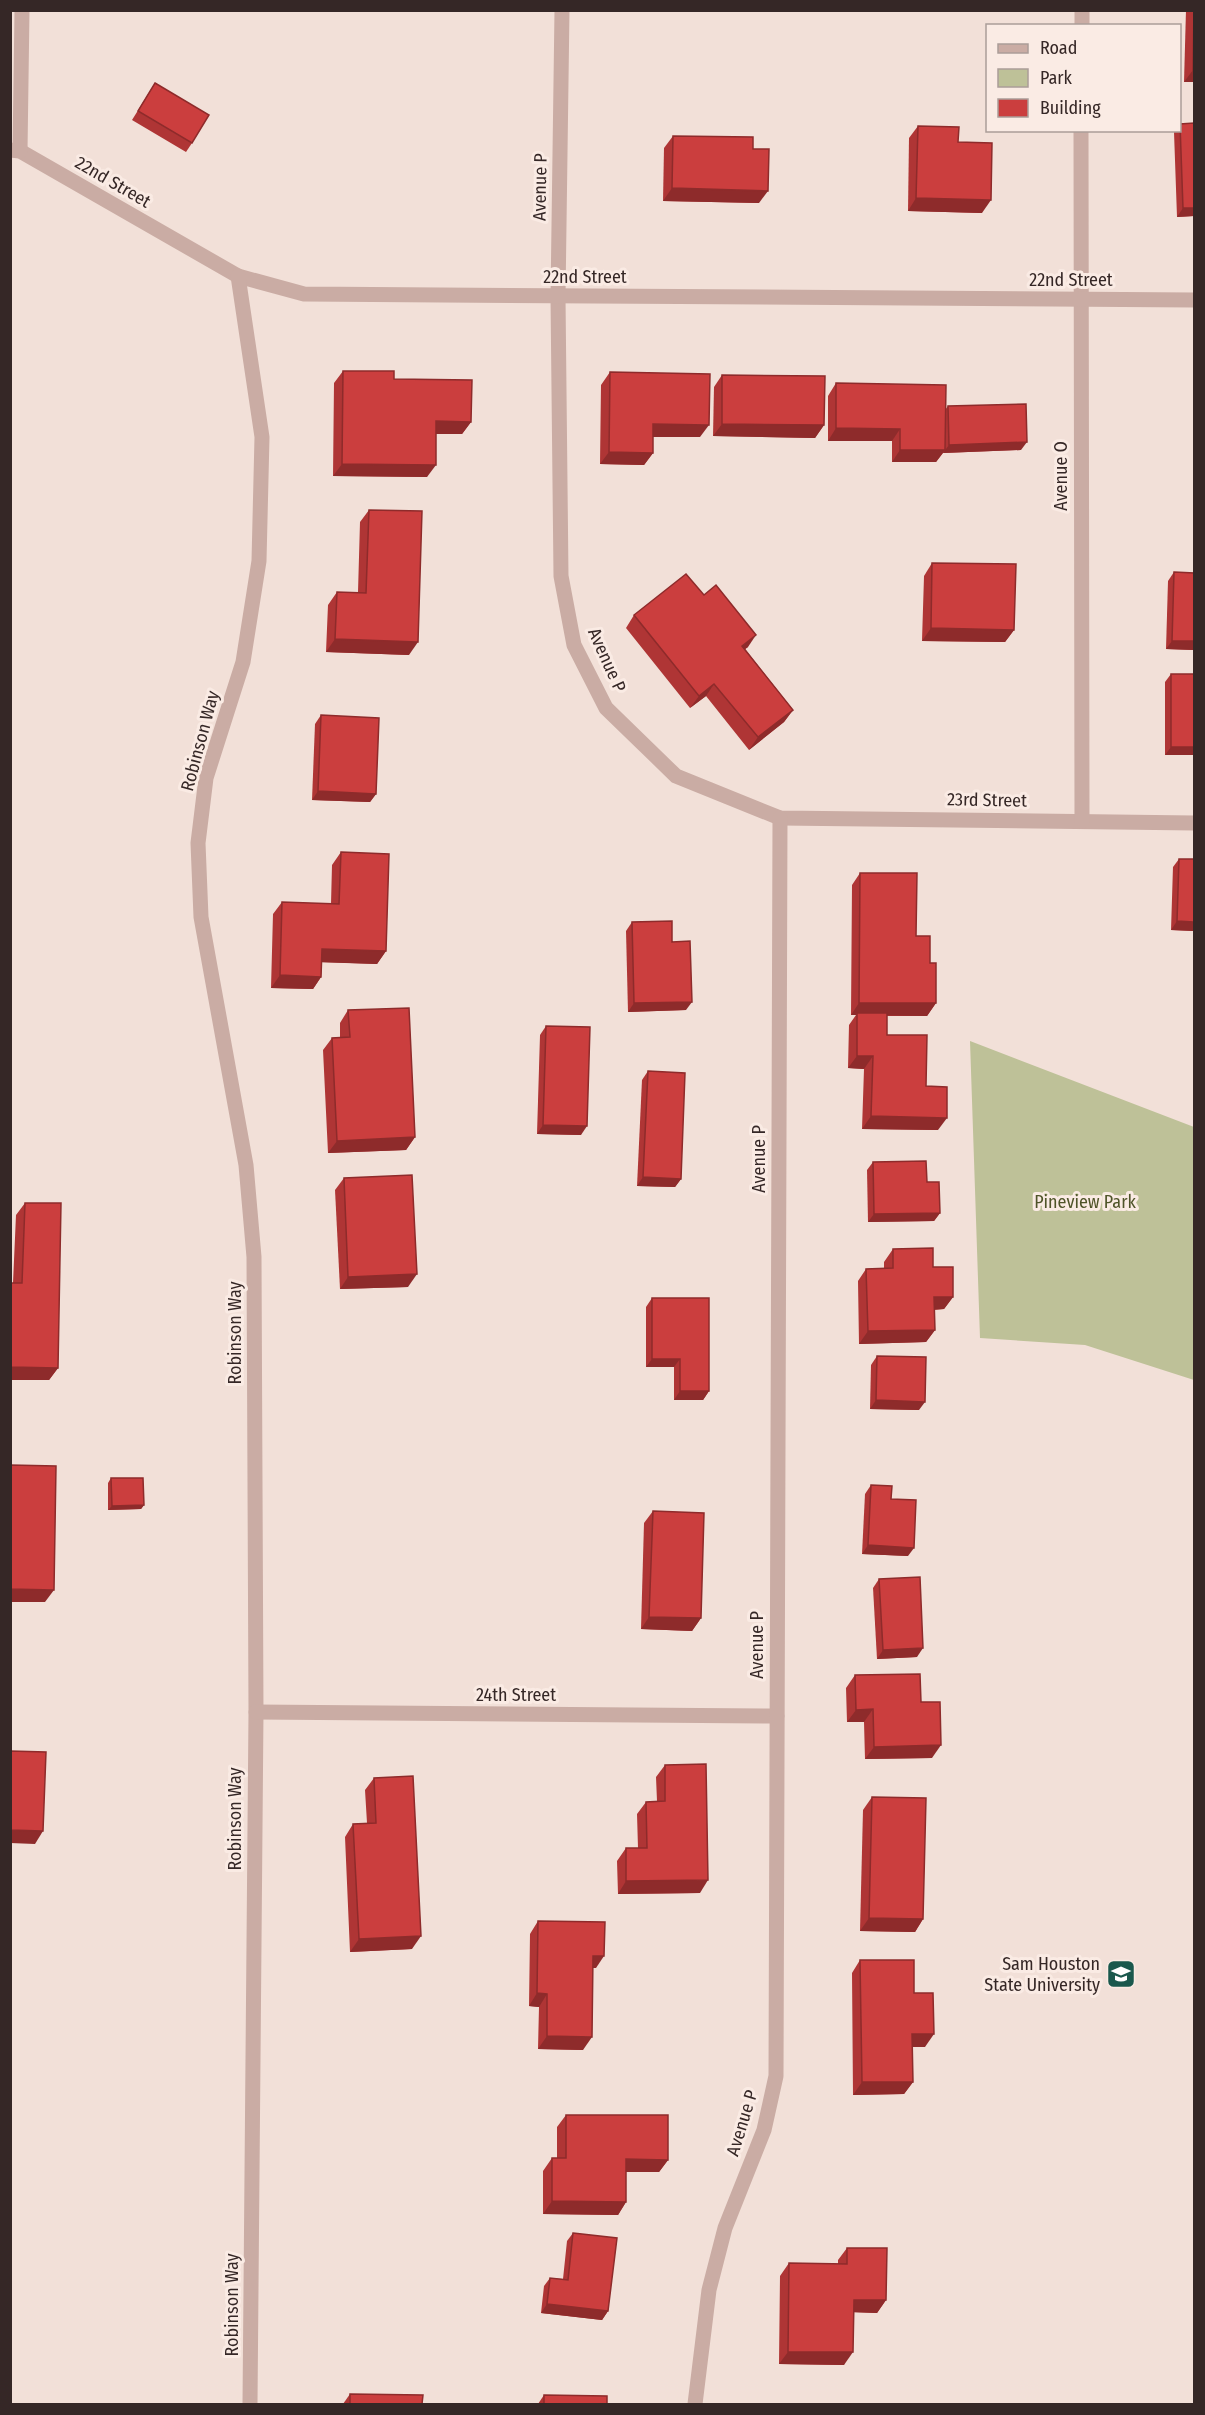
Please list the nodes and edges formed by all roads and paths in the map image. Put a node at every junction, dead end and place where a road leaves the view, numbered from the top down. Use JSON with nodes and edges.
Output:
{"nodes":[{"id":1,"x":22,"y":10,"type":"edge"},
{"id":2,"x":562,"y":10,"type":"edge"},
{"id":3,"x":1081,"y":132,"type":"edge"},
{"id":4,"x":15,"y":151,"type":"edge"},
{"id":5,"x":238,"y":276,"type":"junction"},
{"id":6,"x":558,"y":297,"type":"junction"},
{"id":7,"x":1080,"y":299,"type":"junction"},
{"id":8,"x":1194,"y":300,"type":"edge"},
{"id":9,"x":780,"y":818,"type":"junction"},
{"id":10,"x":1082,"y":821,"type":"junction"},
{"id":11,"x":1194,"y":823,"type":"edge"},
{"id":12,"x":256,"y":1712,"type":"junction"},
{"id":13,"x":777,"y":1716,"type":"junction"},
{"id":14,"x":250,"y":2404,"type":"edge"},
{"id":15,"x":695,"y":2404,"type":"edge"}],
"edges":[{"from":1,"to":4,"type":"street"},
{"from":2,"to":6,"type":"street","name":"Avenue P"},
{"from":3,"to":7,"type":"street","name":"Avenue O"},
{"from":4,"to":5,"type":"street","name":"22nd Street"},
{"from":5,"to":6,"type":"street","name":"22nd Street"},
{"from":5,"to":12,"type":"street","name":"Robinson Way"},
{"from":6,"to":7,"type":"street","name":"22nd Street"},
{"from":6,"to":9,"type":"street","name":"Avenue P"},
{"from":7,"to":8,"type":"street","name":"22nd Street"},
{"from":7,"to":10,"type":"street","name":"Avenue O"},
{"from":9,"to":10,"type":"street","name":"23rd Street"},
{"from":9,"to":13,"type":"street","name":"Avenue P"},
{"from":10,"to":11,"type":"street","name":"23rd Street"},
{"from":12,"to":13,"type":"street","name":"24th Street"},
{"from":12,"to":14,"type":"street","name":"Robinson Way"},
{"from":13,"to":15,"type":"street","name":"Avenue P"}]}
